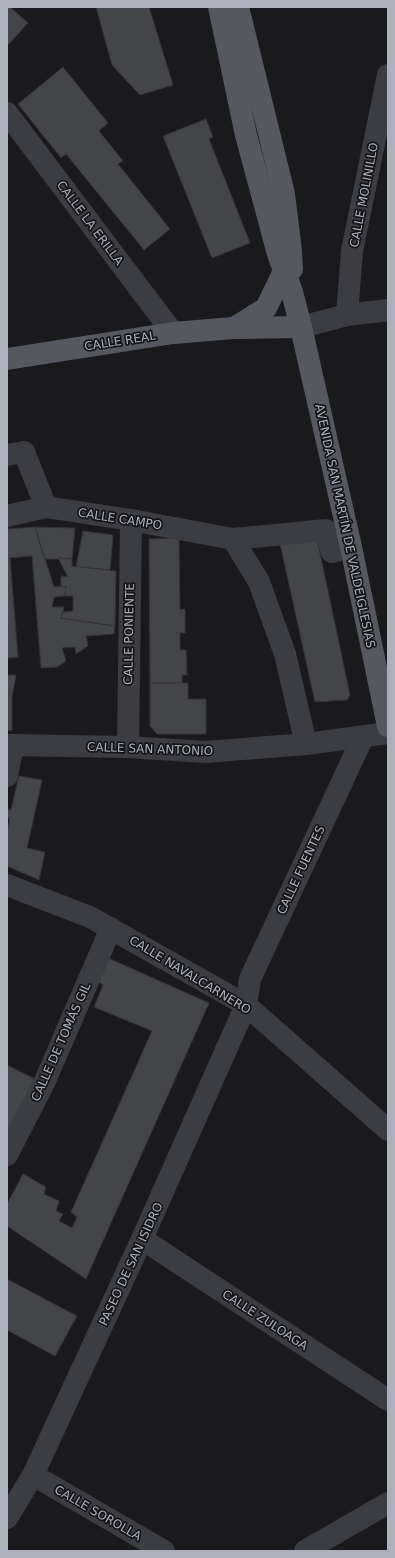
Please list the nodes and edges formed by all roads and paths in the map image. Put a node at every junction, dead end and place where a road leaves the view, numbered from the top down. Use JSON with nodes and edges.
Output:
{"nodes":[{"id":1,"x":219,"y":7,"type":"edge"},
{"id":2,"x":238,"y":7,"type":"edge"},
{"id":3,"x":388,"y":75,"type":"edge"},
{"id":4,"x":7,"y":113,"type":"edge"},
{"id":5,"x":284,"y":271,"type":"junction"},
{"id":6,"x":292,"y":292,"type":"junction"},
{"id":7,"x":388,"y":310,"type":"edge"},
{"id":8,"x":347,"y":315,"type":"junction"},
{"id":9,"x":301,"y":327,"type":"junction"},
{"id":10,"x":233,"y":328,"type":"junction"},
{"id":11,"x":173,"y":333,"type":"junction"},
{"id":12,"x":7,"y":359,"type":"edge"},
{"id":13,"x":7,"y":456,"type":"edge"},
{"id":14,"x":46,"y":507,"type":"junction"},
{"id":15,"x":7,"y":516,"type":"edge"},
{"id":16,"x":131,"y":520,"type":"junction"},
{"id":17,"x":233,"y":539,"type":"junction"},
{"id":18,"x":351,"y":547,"type":"junction"},
{"id":19,"x":388,"y":726,"type":"edge"},
{"id":20,"x":388,"y":733,"type":"edge"},
{"id":21,"x":363,"y":737,"type":"junction"},
{"id":22,"x":306,"y":744,"type":"junction"},
{"id":23,"x":10,"y":745,"type":"edge"},
{"id":24,"x":128,"y":747,"type":"junction"},
{"id":25,"x":7,"y":776,"type":"edge"},
{"id":26,"x":7,"y":885,"type":"edge"},
{"id":27,"x":111,"y":928,"type":"junction"},
{"id":28,"x":246,"y":1005,"type":"junction"},
{"id":29,"x":388,"y":1130,"type":"edge"},
{"id":30,"x":7,"y":1155,"type":"edge"},
{"id":31,"x":142,"y":1239,"type":"junction"},
{"id":32,"x":388,"y":1400,"type":"edge"},
{"id":33,"x":33,"y":1475,"type":"junction"},
{"id":34,"x":388,"y":1502,"type":"edge"},
{"id":35,"x":7,"y":1518,"type":"edge"},
{"id":36,"x":164,"y":1551,"type":"edge"},
{"id":37,"x":305,"y":1551,"type":"edge"}],
"edges":[{"from":1,"to":5,"type":"main road"},
{"from":2,"to":6,"type":"main road"},
{"from":3,"to":8,"type":"street","name":"CALLE MOLINILLO"},
{"from":4,"to":11,"type":"street","name":"CALLE LA ERILLA"},
{"from":5,"to":6,"type":"main road"},
{"from":5,"to":10,"type":"main road","name":"CALLE REAL"},
{"from":6,"to":9,"type":"main road","name":"AVENIDA SAN MARTÍN DE VALDEIGLESIAS"},
{"from":7,"to":8,"type":"street","name":"CALLE REAL"},
{"from":8,"to":9,"type":"street","name":"CALLE REAL"},
{"from":9,"to":10,"type":"main road","name":"CALLE REAL"},
{"from":9,"to":18,"type":"main road","name":"AVENIDA SAN MARTÍN DE VALDEIGLESIAS"},
{"from":10,"to":11,"type":"main road","name":"CALLE REAL"},
{"from":11,"to":12,"type":"main road","name":"CALLE REAL"},
{"from":13,"to":14,"type":"street"},
{"from":14,"to":15,"type":"street","name":"CALLE CAMPO"},
{"from":14,"to":16,"type":"street","name":"CALLE CAMPO"},
{"from":16,"to":17,"type":"street","name":"CALLE CAMPO"},
{"from":16,"to":24,"type":"street","name":"CALLE PONIENTE"},
{"from":17,"to":18,"type":"street","name":"CALLE CAMPO"},
{"from":17,"to":22,"type":"street"},
{"from":18,"to":19,"type":"main road","name":"AVENIDA SAN MARTÍN DE VALDEIGLESIAS"},
{"from":20,"to":21,"type":"street","name":"CALLE SAN ANTONIO"},
{"from":21,"to":22,"type":"street","name":"CALLE SAN ANTONIO"},
{"from":21,"to":28,"type":"street","name":"CALLE FUENTES"},
{"from":22,"to":24,"type":"street","name":"CALLE SAN ANTONIO"},
{"from":23,"to":24,"type":"street","name":"CALLE SAN ANTONIO"},
{"from":23,"to":25,"type":"street"},
{"from":26,"to":27,"type":"street","name":"CALLE NAVALCARNERO"},
{"from":27,"to":28,"type":"street","name":"CALLE NAVALCARNERO"},
{"from":27,"to":30,"type":"street","name":"CALLE DE TOMÁS GIL"},
{"from":28,"to":29,"type":"street","name":"CALLE NAVALCARNERO"},
{"from":28,"to":31,"type":"street","name":"PASEO DE SAN ISIDRO"},
{"from":31,"to":32,"type":"street","name":"CALLE ZULOAGA"},
{"from":31,"to":33,"type":"street","name":"PASEO DE SAN ISIDRO"},
{"from":33,"to":35,"type":"street","name":"PASEO DE SAN ISIDRO"},
{"from":33,"to":36,"type":"street","name":"CALLE SOROLLA"},
{"from":34,"to":37,"type":"street"}]}
